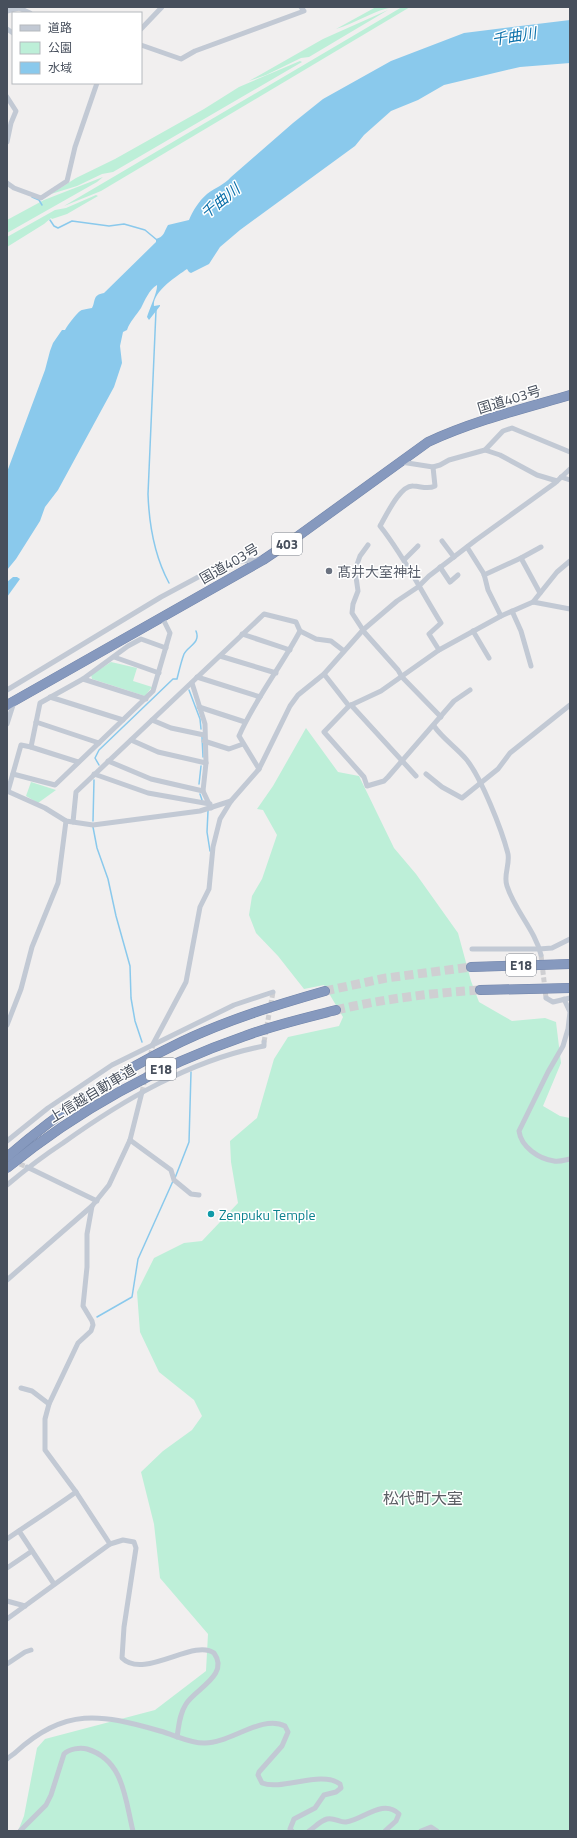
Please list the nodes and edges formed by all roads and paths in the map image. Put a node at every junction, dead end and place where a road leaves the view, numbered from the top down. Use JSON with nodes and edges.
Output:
{"nodes":[{"id":1,"x":162,"y":7,"type":"edge"},
{"id":2,"x":301,"y":7,"type":"edge"},
{"id":3,"x":21,"y":8,"type":"edge"},
{"id":4,"x":7,"y":11,"type":"edge"},
{"id":5,"x":142,"y":28,"type":"edge"},
{"id":6,"x":142,"y":46,"type":"edge"},
{"id":7,"x":97,"y":84,"type":"edge"},
{"id":8,"x":7,"y":97,"type":"edge"},
{"id":9,"x":7,"y":142,"type":"edge"},
{"id":10,"x":7,"y":183,"type":"edge"},
{"id":11,"x":570,"y":395,"type":"edge"},
{"id":12,"x":485,"y":450,"type":"junction"},
{"id":13,"x":570,"y":452,"type":"edge"},
{"id":14,"x":401,"y":462,"type":"junction"},
{"id":15,"x":433,"y":467,"type":"junction"},
{"id":16,"x":570,"y":469,"type":"edge"},
{"id":17,"x":560,"y":479,"type":"junction"},
{"id":18,"x":570,"y":480,"type":"edge"},
{"id":19,"x":442,"y":541,"type":"dead end"},
{"id":20,"x":368,"y":545,"type":"dead end"},
{"id":21,"x":418,"y":546,"type":"dead end"},
{"id":22,"x":467,"y":547,"type":"junction"},
{"id":23,"x":541,"y":547,"type":"dead end"},
{"id":24,"x":454,"y":557,"type":"junction"},
{"id":25,"x":521,"y":558,"type":"junction"},
{"id":26,"x":263,"y":560,"type":"junction"},
{"id":27,"x":404,"y":560,"type":"junction"},
{"id":28,"x":570,"y":561,"type":"edge"},
{"id":29,"x":440,"y":567,"type":"junction"},
{"id":30,"x":458,"y":575,"type":"dead end"},
{"id":31,"x":484,"y":575,"type":"junction"},
{"id":32,"x":418,"y":587,"type":"junction"},
{"id":33,"x":540,"y":593,"type":"junction"},
{"id":34,"x":533,"y":602,"type":"junction"},
{"id":35,"x":570,"y":609,"type":"edge"},
{"id":36,"x":512,"y":611,"type":"junction"},
{"id":37,"x":501,"y":616,"type":"junction"},
{"id":38,"x":162,"y":617,"type":"junction"},
{"id":39,"x":363,"y":630,"type":"junction"},
{"id":40,"x":300,"y":631,"type":"junction"},
{"id":41,"x":473,"y":631,"type":"junction"},
{"id":42,"x":242,"y":634,"type":"junction"},
{"id":43,"x":166,"y":648,"type":"junction"},
{"id":44,"x":290,"y":650,"type":"junction"},
{"id":45,"x":439,"y":650,"type":"junction"},
{"id":46,"x":344,"y":651,"type":"junction"},
{"id":47,"x":220,"y":656,"type":"junction"},
{"id":48,"x":114,"y":657,"type":"junction"},
{"id":49,"x":488,"y":658,"type":"dead end"},
{"id":50,"x":530,"y":666,"type":"dead end"},
{"id":51,"x":159,"y":673,"type":"junction"},
{"id":52,"x":276,"y":674,"type":"junction"},
{"id":53,"x":324,"y":674,"type":"junction"},
{"id":54,"x":197,"y":677,"type":"junction"},
{"id":55,"x":402,"y":677,"type":"junction"},
{"id":56,"x":83,"y":679,"type":"junction"},
{"id":57,"x":192,"y":683,"type":"junction"},
{"id":58,"x":7,"y":690,"type":"edge"},
{"id":59,"x":470,"y":690,"type":"dead end"},
{"id":60,"x":260,"y":697,"type":"junction"},
{"id":61,"x":50,"y":698,"type":"junction"},
{"id":62,"x":146,"y":699,"type":"junction"},
{"id":63,"x":10,"y":703,"type":"edge"},
{"id":64,"x":350,"y":705,"type":"junction"},
{"id":65,"x":570,"y":705,"type":"edge"},
{"id":66,"x":199,"y":707,"type":"junction"},
{"id":67,"x":440,"y":717,"type":"junction"},
{"id":68,"x":123,"y":720,"type":"junction"},
{"id":69,"x":152,"y":720,"type":"junction"},
{"id":70,"x":36,"y":722,"type":"junction"},
{"id":71,"x":245,"y":722,"type":"junction"},
{"id":72,"x":7,"y":724,"type":"edge"},
{"id":73,"x":434,"y":726,"type":"junction"},
{"id":74,"x":204,"y":738,"type":"junction"},
{"id":75,"x":130,"y":740,"type":"junction"},
{"id":76,"x":99,"y":743,"type":"junction"},
{"id":77,"x":243,"y":744,"type":"junction"},
{"id":78,"x":31,"y":747,"type":"junction"},
{"id":79,"x":108,"y":761,"type":"junction"},
{"id":80,"x":401,"y":761,"type":"junction"},
{"id":81,"x":78,"y":762,"type":"junction"},
{"id":82,"x":206,"y":763,"type":"junction"},
{"id":83,"x":259,"y":769,"type":"junction"},
{"id":84,"x":13,"y":774,"type":"junction"},
{"id":85,"x":94,"y":774,"type":"junction"},
{"id":86,"x":426,"y":774,"type":"dead end"},
{"id":87,"x":416,"y":776,"type":"dead end"},
{"id":88,"x":481,"y":783,"type":"junction"},
{"id":89,"x":8,"y":791,"type":"edge"},
{"id":90,"x":203,"y":791,"type":"junction"},
{"id":91,"x":231,"y":801,"type":"junction"},
{"id":92,"x":210,"y":806,"type":"junction"},
{"id":93,"x":66,"y":821,"type":"junction"},
{"id":94,"x":73,"y":822,"type":"junction"},
{"id":95,"x":570,"y":938,"type":"edge"},
{"id":96,"x":472,"y":949,"type":"dead end"},
{"id":97,"x":540,"y":952,"type":"junction"},
{"id":98,"x":570,"y":964,"type":"edge"},
{"id":99,"x":471,"y":967,"type":"tunnel mouth"},
{"id":100,"x":570,"y":988,"type":"edge"},
{"id":101,"x":480,"y":990,"type":"tunnel mouth"},
{"id":102,"x":325,"y":991,"type":"tunnel mouth"},
{"id":103,"x":272,"y":992,"type":"dead end"},
{"id":104,"x":546,"y":998,"type":"dead end"},
{"id":105,"x":570,"y":998,"type":"edge"},
{"id":106,"x":564,"y":1000,"type":"junction"},
{"id":107,"x":336,"y":1010,"type":"tunnel mouth"},
{"id":108,"x":7,"y":1025,"type":"edge"},
{"id":109,"x":264,"y":1042,"type":"dead end"},
{"id":110,"x":153,"y":1044,"type":"junction"},
{"id":111,"x":142,"y":1092,"type":"junction"},
{"id":112,"x":130,"y":1140,"type":"junction"},
{"id":113,"x":7,"y":1141,"type":"edge"},
{"id":114,"x":7,"y":1157,"type":"edge"},
{"id":115,"x":570,"y":1159,"type":"edge"},
{"id":116,"x":27,"y":1167,"type":"junction"},
{"id":117,"x":7,"y":1168,"type":"edge"},
{"id":118,"x":7,"y":1185,"type":"edge"},
{"id":119,"x":199,"y":1194,"type":"dead end"},
{"id":120,"x":97,"y":1201,"type":"junction"},
{"id":121,"x":92,"y":1206,"type":"junction"},
{"id":122,"x":7,"y":1280,"type":"edge"},
{"id":123,"x":21,"y":1388,"type":"dead end"},
{"id":124,"x":49,"y":1404,"type":"junction"},
{"id":125,"x":76,"y":1492,"type":"junction"},
{"id":126,"x":19,"y":1531,"type":"junction"},
{"id":127,"x":7,"y":1539,"type":"edge"},
{"id":128,"x":110,"y":1544,"type":"junction"},
{"id":129,"x":32,"y":1552,"type":"junction"},
{"id":130,"x":7,"y":1568,"type":"edge"},
{"id":131,"x":54,"y":1584,"type":"junction"},
{"id":132,"x":7,"y":1602,"type":"edge"},
{"id":133,"x":25,"y":1606,"type":"junction"},
{"id":134,"x":7,"y":1619,"type":"edge"},
{"id":135,"x":31,"y":1650,"type":"dead end"},
{"id":136,"x":7,"y":1664,"type":"edge"},
{"id":137,"x":177,"y":1737,"type":"junction"},
{"id":138,"x":7,"y":1759,"type":"edge"},
{"id":139,"x":20,"y":1831,"type":"edge"},
{"id":140,"x":133,"y":1831,"type":"edge"},
{"id":141,"x":292,"y":1831,"type":"edge"},
{"id":142,"x":309,"y":1831,"type":"edge"},
{"id":143,"x":385,"y":1831,"type":"edge"},
{"id":144,"x":421,"y":1831,"type":"edge"},
{"id":145,"x":437,"y":1831,"type":"edge"}],
"edges":[{"from":1,"to":5,"type":"street"},
{"from":2,"to":6,"type":"street"},
{"from":3,"to":4,"type":"street"},
{"from":7,"to":10,"type":"street"},
{"from":8,"to":9,"type":"street"},
{"from":11,"to":14,"type":"highway","name":"国道403号","number":"403"},
{"from":12,"to":13,"type":"street"},
{"from":12,"to":15,"type":"street"},
{"from":12,"to":17,"type":"street"},
{"from":14,"to":15,"type":"street"},
{"from":14,"to":26,"type":"highway","name":"国道403号","number":"403"},
{"from":15,"to":27,"type":"street"},
{"from":16,"to":17,"type":"street"},
{"from":17,"to":18,"type":"street"},
{"from":17,"to":22,"type":"street"},
{"from":19,"to":24,"type":"street"},
{"from":20,"to":39,"type":"street"},
{"from":21,"to":27,"type":"street"},
{"from":22,"to":24,"type":"street"},
{"from":22,"to":31,"type":"street"},
{"from":23,"to":25,"type":"street"},
{"from":24,"to":29,"type":"street"},
{"from":25,"to":31,"type":"street"},
{"from":25,"to":33,"type":"street"},
{"from":26,"to":38,"type":"highway","name":"国道403号","number":"403"},
{"from":26,"to":58,"type":"street"},
{"from":27,"to":32,"type":"street"},
{"from":28,"to":33,"type":"street"},
{"from":29,"to":30,"type":"street"},
{"from":29,"to":32,"type":"street"},
{"from":31,"to":37,"type":"street"},
{"from":32,"to":39,"type":"street"},
{"from":32,"to":45,"type":"street"},
{"from":33,"to":34,"type":"street"},
{"from":34,"to":35,"type":"street"},
{"from":34,"to":36,"type":"street"},
{"from":36,"to":37,"type":"street"},
{"from":36,"to":50,"type":"street"},
{"from":37,"to":41,"type":"street"},
{"from":38,"to":43,"type":"street"},
{"from":38,"to":63,"type":"highway","name":"国道403号","number":"403"},
{"from":39,"to":46,"type":"street"},
{"from":39,"to":55,"type":"street"},
{"from":40,"to":42,"type":"street"},
{"from":40,"to":44,"type":"street"},
{"from":40,"to":46,"type":"street"},
{"from":41,"to":45,"type":"street"},
{"from":41,"to":49,"type":"street"},
{"from":42,"to":44,"type":"street"},
{"from":42,"to":47,"type":"street"},
{"from":43,"to":48,"type":"street"},
{"from":43,"to":51,"type":"street"},
{"from":44,"to":52,"type":"street"},
{"from":45,"to":55,"type":"street"},
{"from":46,"to":53,"type":"street"},
{"from":47,"to":52,"type":"street"},
{"from":47,"to":54,"type":"street"},
{"from":48,"to":51,"type":"street"},
{"from":48,"to":56,"type":"street"},
{"from":51,"to":62,"type":"street"},
{"from":52,"to":60,"type":"street"},
{"from":53,"to":64,"type":"street"},
{"from":53,"to":83,"type":"street"},
{"from":54,"to":57,"type":"street"},
{"from":54,"to":60,"type":"street"},
{"from":55,"to":64,"type":"street"},
{"from":55,"to":67,"type":"street"},
{"from":56,"to":61,"type":"street"},
{"from":56,"to":62,"type":"street"},
{"from":57,"to":66,"type":"street"},
{"from":57,"to":69,"type":"street"},
{"from":59,"to":67,"type":"street"},
{"from":60,"to":71,"type":"street"},
{"from":61,"to":68,"type":"street"},
{"from":61,"to":70,"type":"street"},
{"from":62,"to":68,"type":"street"},
{"from":63,"to":72,"type":"street"},
{"from":64,"to":80,"type":"street"},
{"from":64,"to":80,"type":"street"},
{"from":65,"to":88,"type":"street"},
{"from":66,"to":71,"type":"street"},
{"from":66,"to":74,"type":"street"},
{"from":67,"to":73,"type":"street"},
{"from":68,"to":76,"type":"street"},
{"from":69,"to":74,"type":"street"},
{"from":69,"to":75,"type":"street"},
{"from":70,"to":76,"type":"street"},
{"from":70,"to":78,"type":"street"},
{"from":71,"to":77,"type":"street"},
{"from":73,"to":80,"type":"street"},
{"from":73,"to":88,"type":"street"},
{"from":74,"to":77,"type":"street"},
{"from":74,"to":82,"type":"street"},
{"from":75,"to":79,"type":"street"},
{"from":75,"to":82,"type":"street"},
{"from":76,"to":81,"type":"street"},
{"from":77,"to":83,"type":"street"},
{"from":78,"to":81,"type":"street"},
{"from":78,"to":84,"type":"street"},
{"from":79,"to":85,"type":"street"},
{"from":79,"to":90,"type":"street"},
{"from":80,"to":87,"type":"street"},
{"from":81,"to":84,"type":"street"},
{"from":82,"to":90,"type":"street"},
{"from":83,"to":91,"type":"street"},
{"from":84,"to":89,"type":"street"},
{"from":85,"to":92,"type":"street"},
{"from":85,"to":94,"type":"street"},
{"from":86,"to":88,"type":"street"},
{"from":88,"to":97,"type":"street"},
{"from":89,"to":93,"type":"street"},
{"from":90,"to":92,"type":"street"},
{"from":91,"to":92,"type":"street"},
{"from":91,"to":110,"type":"street"},
{"from":92,"to":94,"type":"street"},
{"from":93,"to":94,"type":"street"},
{"from":93,"to":108,"type":"street"},
{"from":95,"to":97,"type":"street"},
{"from":96,"to":97,"type":"street"},
{"from":98,"to":99,"type":"highway","number":"E18"},
{"from":100,"to":101,"type":"highway","number":"E18"},
{"from":102,"to":114,"type":"highway","name":"上信越自動車道","number":"E18"},
{"from":103,"to":110,"type":"street"},
{"from":104,"to":106,"type":"street"},
{"from":105,"to":106,"type":"street"},
{"from":106,"to":115,"type":"street"},
{"from":107,"to":117,"type":"highway","name":"上信越自動車道","number":"E18"},
{"from":109,"to":111,"type":"street"},
{"from":110,"to":113,"type":"street"},
{"from":111,"to":112,"type":"street"},
{"from":111,"to":116,"type":"street"},
{"from":112,"to":119,"type":"street"},
{"from":112,"to":120,"type":"street"},
{"from":116,"to":118,"type":"street"},
{"from":116,"to":120,"type":"street"},
{"from":120,"to":121,"type":"street"},
{"from":121,"to":122,"type":"street"},
{"from":121,"to":124,"type":"street"},
{"from":123,"to":124,"type":"street"},
{"from":124,"to":125,"type":"street"},
{"from":125,"to":126,"type":"street"},
{"from":125,"to":128,"type":"street"},
{"from":126,"to":127,"type":"street"},
{"from":126,"to":129,"type":"street"},
{"from":128,"to":131,"type":"street"},
{"from":128,"to":137,"type":"street"},
{"from":129,"to":130,"type":"street"},
{"from":129,"to":131,"type":"street"},
{"from":131,"to":133,"type":"street"},
{"from":132,"to":133,"type":"street"},
{"from":133,"to":134,"type":"street"},
{"from":135,"to":136,"type":"street"},
{"from":137,"to":138,"type":"street"},
{"from":137,"to":141,"type":"street"},
{"from":139,"to":140,"type":"street"},
{"from":142,"to":143,"type":"street"},
{"from":144,"to":145,"type":"street"}]}
